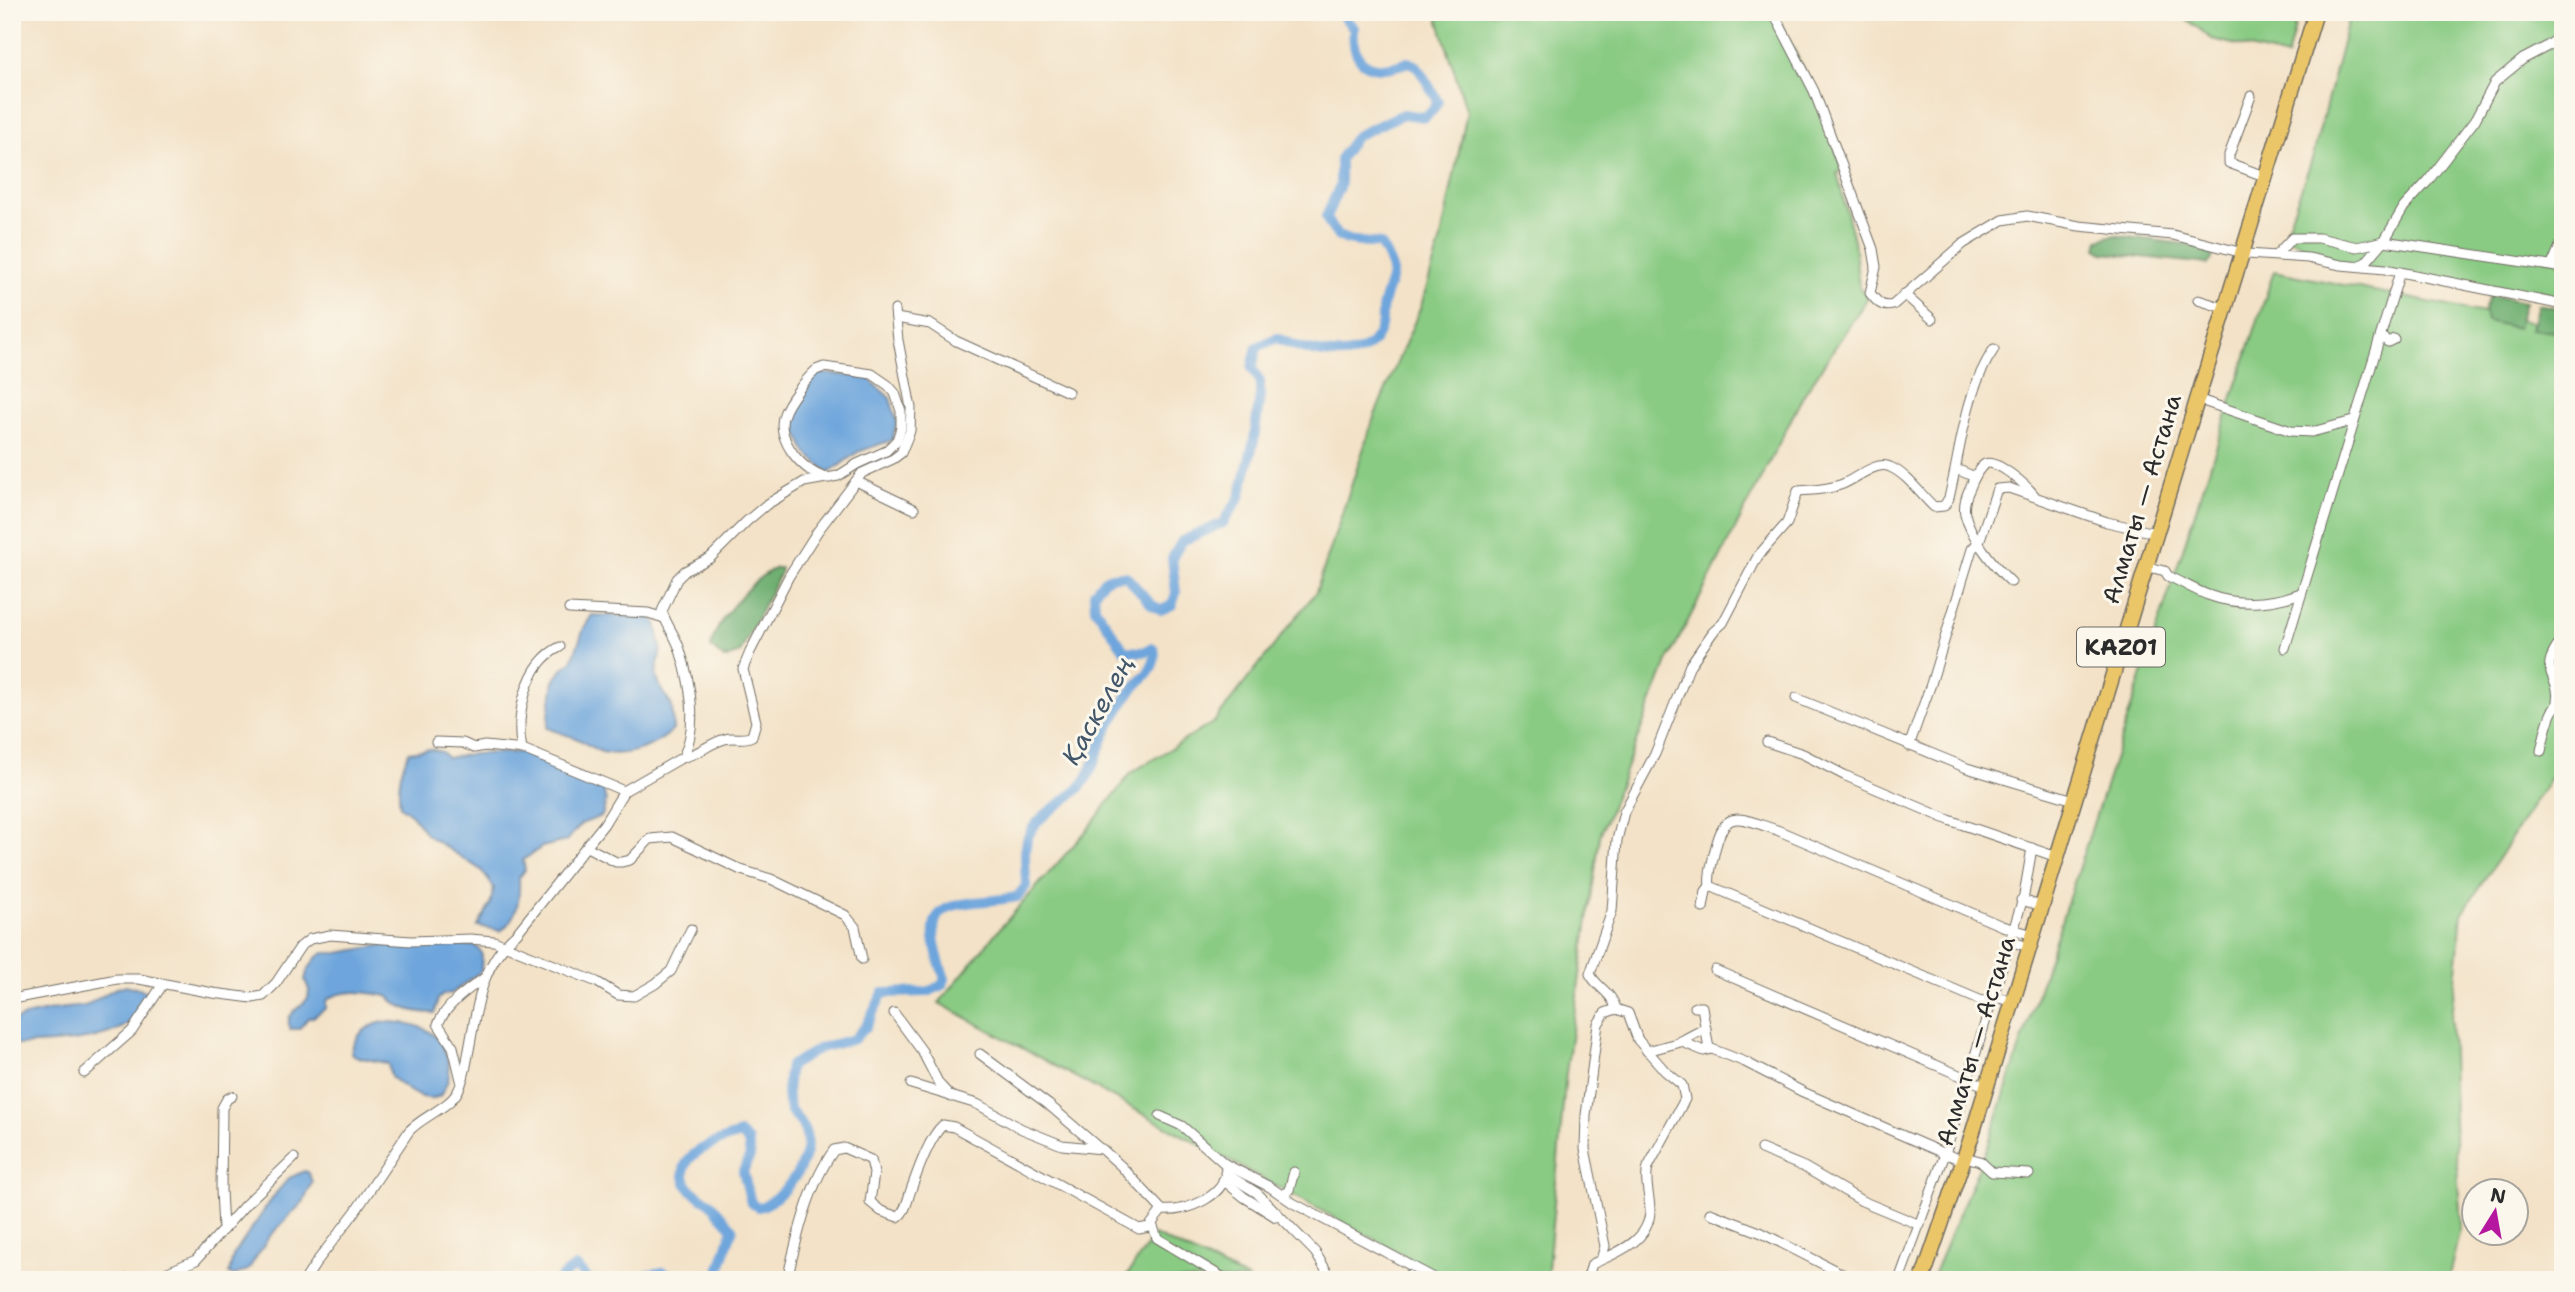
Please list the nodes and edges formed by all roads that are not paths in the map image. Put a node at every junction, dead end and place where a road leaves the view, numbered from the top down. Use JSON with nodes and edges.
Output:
{"nodes":[{"id":1,"x":1773,"y":12,"type":"edge"},
{"id":2,"x":2316,"y":12,"type":"edge"},
{"id":3,"x":2563,"y":35,"type":"edge"},
{"id":4,"x":2251,"y":96,"type":"dead end"},
{"id":5,"x":2218,"y":163,"type":"dead end"},
{"id":6,"x":2229,"y":163,"type":"junction"},
{"id":7,"x":2264,"y":176,"type":"junction"},
{"id":8,"x":2563,"y":239,"type":"edge"},
{"id":9,"x":2384,"y":241,"type":"junction"},
{"id":10,"x":2241,"y":253,"type":"junction"},
{"id":11,"x":2276,"y":255,"type":"junction"},
{"id":12,"x":2552,"y":265,"type":"junction"},
{"id":13,"x":2359,"y":266,"type":"junction"},
{"id":14,"x":2563,"y":268,"type":"edge"},
{"id":15,"x":2400,"y":272,"type":"junction"},
{"id":16,"x":1904,"y":294,"type":"junction"},
{"id":17,"x":2198,"y":300,"type":"dead end"},
{"id":18,"x":2563,"y":305,"type":"edge"},
{"id":19,"x":2224,"y":308,"type":"junction"},
{"id":20,"x":1932,"y":319,"type":"dead end"},
{"id":21,"x":2381,"y":336,"type":"junction"},
{"id":22,"x":2394,"y":339,"type":"dead end"},
{"id":23,"x":1994,"y":349,"type":"dead end"},
{"id":24,"x":1068,"y":392,"type":"dead end"},
{"id":25,"x":2196,"y":399,"type":"junction"},
{"id":26,"x":2353,"y":421,"type":"junction"},
{"id":27,"x":801,"y":464,"type":"junction"},
{"id":28,"x":1955,"y":469,"type":"junction"},
{"id":29,"x":1975,"y":477,"type":"junction"},
{"id":30,"x":830,"y":478,"type":"junction"},
{"id":31,"x":856,"y":481,"type":"junction"},
{"id":32,"x":804,"y":482,"type":"junction"},
{"id":33,"x":2035,"y":496,"type":"junction"},
{"id":34,"x":914,"y":509,"type":"dead end"},
{"id":35,"x":2155,"y":533,"type":"junction"},
{"id":36,"x":1979,"y":542,"type":"junction"},
{"id":37,"x":2145,"y":566,"type":"junction"},
{"id":38,"x":2011,"y":582,"type":"dead end"},
{"id":39,"x":2301,"y":593,"type":"junction"},
{"id":40,"x":569,"y":609,"type":"dead end"},
{"id":41,"x":664,"y":618,"type":"junction"},
{"id":42,"x":2563,"y":639,"type":"edge"},
{"id":43,"x":560,"y":647,"type":"dead end"},
{"id":44,"x":2285,"y":648,"type":"dead end"},
{"id":45,"x":1796,"y":698,"type":"dead end"},
{"id":46,"x":436,"y":742,"type":"dead end"},
{"id":47,"x":1767,"y":742,"type":"dead end"},
{"id":48,"x":1909,"y":746,"type":"junction"},
{"id":49,"x":522,"y":750,"type":"junction"},
{"id":50,"x":2541,"y":751,"type":"dead end"},
{"id":51,"x":683,"y":757,"type":"junction"},
{"id":52,"x":624,"y":791,"type":"junction"},
{"id":53,"x":2074,"y":800,"type":"junction"},
{"id":54,"x":587,"y":847,"type":"junction"},
{"id":55,"x":2032,"y":848,"type":"junction"},
{"id":56,"x":2057,"y":857,"type":"junction"},
{"id":57,"x":1710,"y":886,"type":"junction"},
{"id":58,"x":2021,"y":900,"type":"junction"},
{"id":59,"x":2042,"y":906,"type":"junction"},
{"id":60,"x":1703,"y":908,"type":"dead end"},
{"id":61,"x":691,"y":929,"type":"dead end"},
{"id":62,"x":2012,"y":929,"type":"junction"},
{"id":63,"x":2009,"y":941,"type":"junction"},
{"id":64,"x":2031,"y":941,"type":"junction"},
{"id":65,"x":505,"y":946,"type":"junction"},
{"id":66,"x":862,"y":959,"type":"dead end"},
{"id":67,"x":1715,"y":970,"type":"dead end"},
{"id":68,"x":484,"y":978,"type":"junction"},
{"id":69,"x":163,"y":984,"type":"junction"},
{"id":70,"x":12,"y":999,"type":"edge"},
{"id":71,"x":1987,"y":1001,"type":"junction"},
{"id":72,"x":2013,"y":1001,"type":"junction"},
{"id":73,"x":1695,"y":1007,"type":"dead end"},
{"id":74,"x":1616,"y":1009,"type":"junction"},
{"id":75,"x":894,"y":1013,"type":"dead end"},
{"id":76,"x":1706,"y":1028,"type":"junction"},
{"id":77,"x":1680,"y":1041,"type":"junction"},
{"id":78,"x":1709,"y":1049,"type":"junction"},
{"id":79,"x":1647,"y":1051,"type":"junction"},
{"id":80,"x":980,"y":1054,"type":"dead end"},
{"id":81,"x":84,"y":1073,"type":"dead end"},
{"id":82,"x":1966,"y":1079,"type":"junction"},
{"id":83,"x":462,"y":1083,"type":"junction"},
{"id":84,"x":911,"y":1084,"type":"dead end"},
{"id":85,"x":1987,"y":1087,"type":"junction"},
{"id":86,"x":232,"y":1096,"type":"dead end"},
{"id":87,"x":953,"y":1098,"type":"junction"},
{"id":88,"x":1160,"y":1116,"type":"dead end"},
{"id":89,"x":1099,"y":1148,"type":"junction"},
{"id":90,"x":1760,"y":1149,"type":"dead end"},
{"id":91,"x":1945,"y":1154,"type":"junction"},
{"id":92,"x":294,"y":1158,"type":"dead end"},
{"id":93,"x":1964,"y":1159,"type":"junction"},
{"id":94,"x":1225,"y":1172,"type":"junction"},
{"id":95,"x":1294,"y":1172,"type":"dead end"},
{"id":96,"x":2029,"y":1174,"type":"dead end"},
{"id":97,"x":1231,"y":1188,"type":"junction"},
{"id":98,"x":1218,"y":1190,"type":"junction"},
{"id":99,"x":1283,"y":1195,"type":"junction"},
{"id":100,"x":1162,"y":1210,"type":"junction"},
{"id":101,"x":1710,"y":1213,"type":"dead end"},
{"id":102,"x":1283,"y":1220,"type":"junction"},
{"id":103,"x":1152,"y":1224,"type":"junction"},
{"id":104,"x":1920,"y":1225,"type":"junction"},
{"id":105,"x":223,"y":1229,"type":"junction"},
{"id":106,"x":1601,"y":1260,"type":"junction"},
{"id":107,"x":132,"y":1279,"type":"edge"},
{"id":108,"x":1373,"y":1279,"type":"edge"},
{"id":109,"x":120,"y":1280,"type":"edge"},
{"id":110,"x":305,"y":1280,"type":"edge"},
{"id":111,"x":787,"y":1280,"type":"edge"},
{"id":112,"x":1227,"y":1280,"type":"edge"},
{"id":113,"x":1332,"y":1280,"type":"edge"},
{"id":114,"x":1356,"y":1280,"type":"edge"},
{"id":115,"x":1387,"y":1280,"type":"edge"},
{"id":116,"x":1438,"y":1280,"type":"edge"},
{"id":117,"x":1587,"y":1280,"type":"edge"},
{"id":118,"x":1854,"y":1280,"type":"edge"},
{"id":119,"x":1899,"y":1280,"type":"edge"},
{"id":120,"x":1922,"y":1280,"type":"edge"}],
"edges":[{"from":1,"to":16,"type":"street"},
{"from":2,"to":7,"type":"highway","name":"Алматы — Астана","number":"KАZ01"},
{"from":3,"to":9,"type":"street"},
{"from":4,"to":6,"type":"street"},
{"from":5,"to":6,"type":"street"},
{"from":6,"to":7,"type":"street"},
{"from":7,"to":10,"type":"highway","name":"Алматы — Астана","number":"KАZ01"},
{"from":8,"to":12,"type":"street"},
{"from":9,"to":11,"type":"street"},
{"from":9,"to":12,"type":"street"},
{"from":9,"to":13,"type":"street"},
{"from":10,"to":11,"type":"street"},
{"from":10,"to":16,"type":"street"},
{"from":10,"to":19,"type":"highway","name":"Алматы — Астана","number":"KАZ01"},
{"from":11,"to":13,"type":"street"},
{"from":12,"to":14,"type":"street"},
{"from":13,"to":15,"type":"street"},
{"from":15,"to":18,"type":"street"},
{"from":15,"to":21,"type":"street"},
{"from":16,"to":20,"type":"street"},
{"from":17,"to":19,"type":"street"},
{"from":19,"to":25,"type":"highway","name":"Алматы — Астана","number":"KАZ01"},
{"from":21,"to":22,"type":"street"},
{"from":21,"to":26,"type":"street"},
{"from":23,"to":28,"type":"street"},
{"from":24,"to":31,"type":"street"},
{"from":25,"to":26,"type":"street"},
{"from":25,"to":35,"type":"highway","name":"Алматы — Астана","number":"KАZ01"},
{"from":26,"to":39,"type":"street"},
{"from":27,"to":30,"type":"street"},
{"from":27,"to":30,"type":"street"},
{"from":27,"to":32,"type":"street"},
{"from":28,"to":29,"type":"street"},
{"from":28,"to":74,"type":"street"},
{"from":29,"to":33,"type":"street"},
{"from":29,"to":36,"type":"street"},
{"from":30,"to":32,"type":"street"},
{"from":31,"to":34,"type":"street"},
{"from":31,"to":51,"type":"street"},
{"from":32,"to":41,"type":"street"},
{"from":33,"to":35,"type":"street"},
{"from":33,"to":36,"type":"street"},
{"from":35,"to":37,"type":"highway","name":"Алматы — Астана","number":"KАZ01"},
{"from":36,"to":38,"type":"street"},
{"from":36,"to":48,"type":"street"},
{"from":37,"to":39,"type":"street"},
{"from":37,"to":53,"type":"highway","name":"Алматы — Астана","number":"KАZ01"},
{"from":39,"to":44,"type":"street"},
{"from":40,"to":41,"type":"street"},
{"from":41,"to":51,"type":"street"},
{"from":42,"to":50,"type":"street"},
{"from":43,"to":49,"type":"street"},
{"from":45,"to":48,"type":"street"},
{"from":46,"to":49,"type":"street"},
{"from":47,"to":55,"type":"street"},
{"from":48,"to":53,"type":"street"},
{"from":49,"to":52,"type":"street"},
{"from":51,"to":52,"type":"street"},
{"from":52,"to":54,"type":"street"},
{"from":53,"to":56,"type":"highway","name":"Алматы — Астана","number":"KАZ01"},
{"from":54,"to":65,"type":"street"},
{"from":54,"to":66,"type":"street"},
{"from":55,"to":56,"type":"street"},
{"from":55,"to":58,"type":"street"},
{"from":56,"to":59,"type":"highway","name":"Алматы — Астана","number":"KАZ01"},
{"from":57,"to":60,"type":"street"},
{"from":57,"to":62,"type":"street"},
{"from":57,"to":71,"type":"street"},
{"from":58,"to":59,"type":"street"},
{"from":58,"to":62,"type":"street"},
{"from":59,"to":64,"type":"highway","name":"Алматы — Астана","number":"KАZ01"},
{"from":61,"to":65,"type":"street"},
{"from":62,"to":63,"type":"street"},
{"from":62,"to":64,"type":"street"},
{"from":63,"to":64,"type":"street"},
{"from":63,"to":71,"type":"street"},
{"from":64,"to":72,"type":"highway","name":"Алматы — Астана","number":"KАZ01"},
{"from":65,"to":68,"type":"street"},
{"from":65,"to":69,"type":"street"},
{"from":67,"to":82,"type":"street"},
{"from":68,"to":83,"type":"street"},
{"from":68,"to":83,"type":"street"},
{"from":69,"to":70,"type":"street"},
{"from":69,"to":81,"type":"street"},
{"from":71,"to":72,"type":"street"},
{"from":71,"to":82,"type":"street"},
{"from":72,"to":85,"type":"highway","name":"Алматы — Астана","number":"KАZ01"},
{"from":73,"to":76,"type":"street"},
{"from":74,"to":79,"type":"street"},
{"from":74,"to":106,"type":"street"},
{"from":75,"to":87,"type":"street"},
{"from":76,"to":77,"type":"street"},
{"from":76,"to":78,"type":"street"},
{"from":77,"to":78,"type":"street"},
{"from":77,"to":79,"type":"street"},
{"from":78,"to":91,"type":"street"},
{"from":79,"to":106,"type":"street"},
{"from":80,"to":89,"type":"street"},
{"from":82,"to":85,"type":"street"},
{"from":82,"to":91,"type":"street"},
{"from":83,"to":110,"type":"street"},
{"from":84,"to":87,"type":"street"},
{"from":85,"to":93,"type":"highway","name":"Алматы — Астана","number":"KАZ01"},
{"from":86,"to":105,"type":"street"},
{"from":87,"to":89,"type":"street"},
{"from":88,"to":94,"type":"street"},
{"from":89,"to":100,"type":"street"},
{"from":90,"to":104,"type":"street"},
{"from":91,"to":93,"type":"street"},
{"from":91,"to":104,"type":"street"},
{"from":92,"to":105,"type":"street"},
{"from":93,"to":96,"type":"street"},
{"from":93,"to":120,"type":"highway","name":"Алматы — Астана","number":"KАZ01"},
{"from":94,"to":97,"type":"street"},
{"from":94,"to":98,"type":"street"},
{"from":94,"to":99,"type":"street"},
{"from":94,"to":102,"type":"street"},
{"from":95,"to":99,"type":"street"},
{"from":97,"to":98,"type":"street"},
{"from":97,"to":102,"type":"street"},
{"from":98,"to":100,"type":"street"},
{"from":99,"to":116,"type":"street"},
{"from":100,"to":103,"type":"street"},
{"from":101,"to":118,"type":"street"},
{"from":102,"to":113,"type":"street"},
{"from":103,"to":111,"type":"street"},
{"from":103,"to":112,"type":"street"},
{"from":104,"to":119,"type":"street"},
{"from":105,"to":107,"type":"street"},
{"from":106,"to":117,"type":"street"},
{"from":107,"to":109,"type":"street"},
{"from":108,"to":114,"type":"street"},
{"from":108,"to":115,"type":"street"}]}
